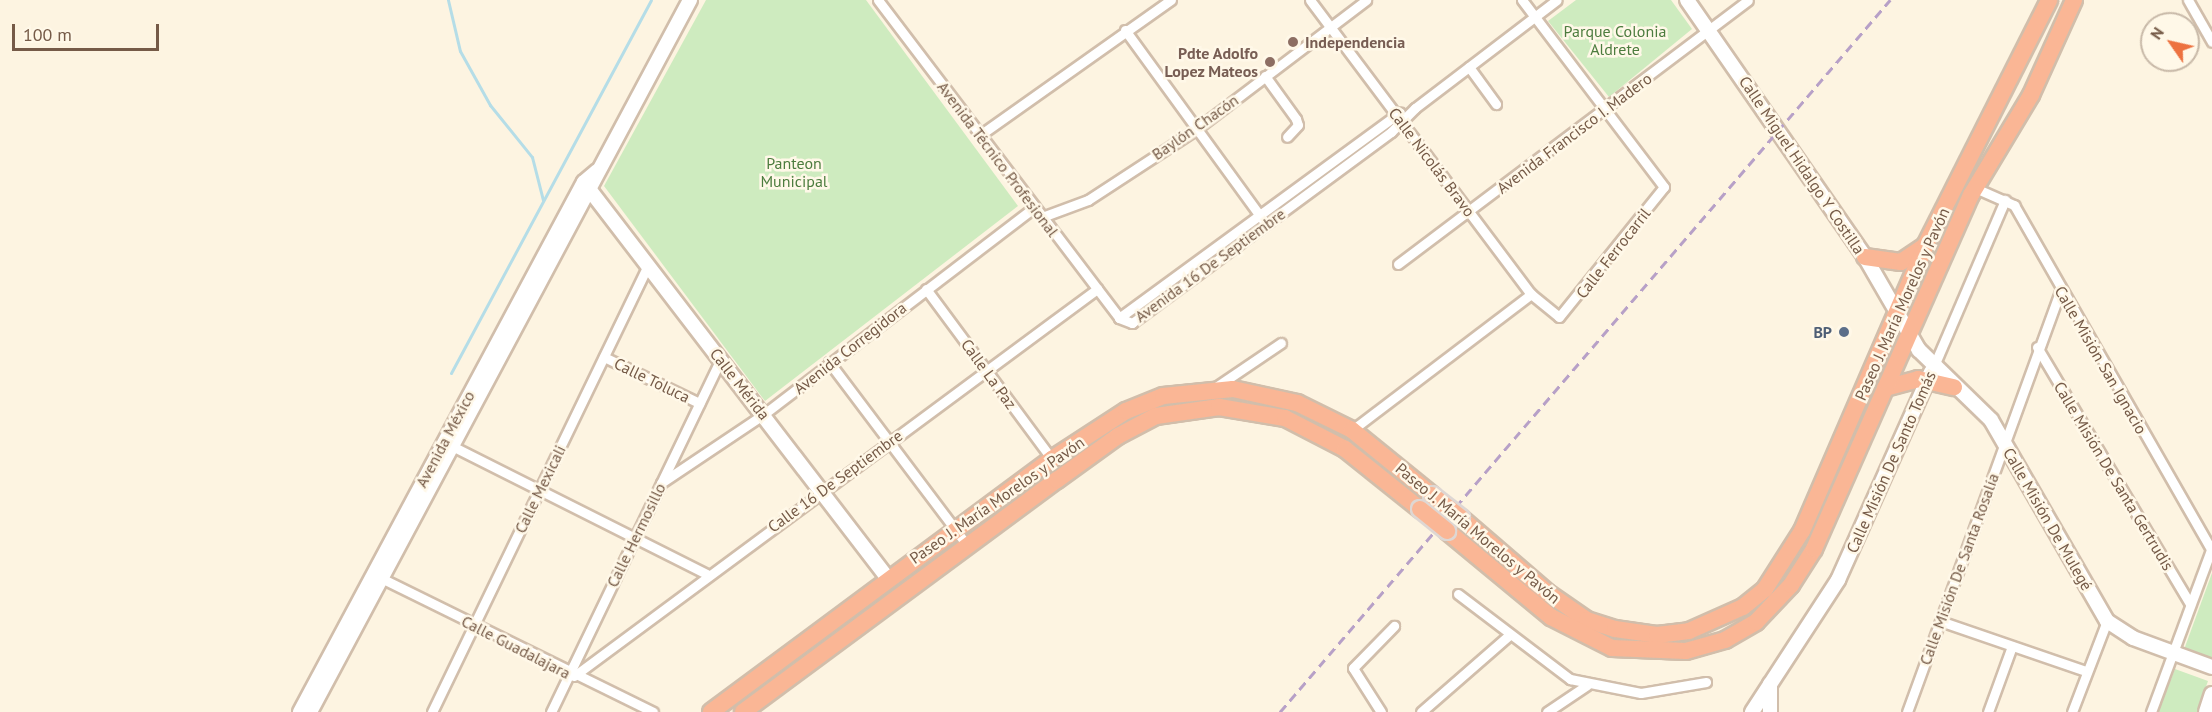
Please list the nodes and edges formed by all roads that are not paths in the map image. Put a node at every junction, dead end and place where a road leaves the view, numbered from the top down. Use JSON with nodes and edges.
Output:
{"nodes":[{"id":1,"x":690,"y":0,"type":"edge"},
{"id":2,"x":878,"y":0,"type":"edge"},
{"id":3,"x":1171,"y":0,"type":"edge"},
{"id":4,"x":1310,"y":0,"type":"edge"},
{"id":5,"x":1366,"y":0,"type":"edge"},
{"id":6,"x":1522,"y":0,"type":"edge"},
{"id":7,"x":1557,"y":0,"type":"edge"},
{"id":8,"x":1687,"y":0,"type":"edge"},
{"id":9,"x":1749,"y":0,"type":"edge"},
{"id":10,"x":2049,"y":0,"type":"edge"},
{"id":11,"x":2074,"y":0,"type":"edge"},
{"id":12,"x":2188,"y":0,"type":"edge"},
{"id":13,"x":1535,"y":17,"type":"junction"},
{"id":14,"x":1330,"y":28,"type":"junction"},
{"id":15,"x":1125,"y":30,"type":"junction"},
{"id":16,"x":1711,"y":31,"type":"junction"},
{"id":17,"x":2212,"y":42,"type":"edge"},
{"id":18,"x":1469,"y":67,"type":"junction"},
{"id":19,"x":1265,"y":76,"type":"junction"},
{"id":20,"x":1497,"y":104,"type":"dead end"},
{"id":21,"x":1415,"y":108,"type":"junction"},
{"id":22,"x":1605,"y":110,"type":"junction"},
{"id":23,"x":1396,"y":113,"type":"junction"},
{"id":24,"x":1403,"y":122,"type":"junction"},
{"id":25,"x":1195,"y":130,"type":"junction"},
{"id":26,"x":980,"y":135,"type":"junction"},
{"id":27,"x":1287,"y":137,"type":"dead end"},
{"id":28,"x":588,"y":186,"type":"junction"},
{"id":29,"x":1975,"y":188,"type":"junction"},
{"id":30,"x":2005,"y":200,"type":"junction"},
{"id":31,"x":1035,"y":207,"type":"junction"},
{"id":32,"x":1469,"y":211,"type":"junction"},
{"id":33,"x":1042,"y":217,"type":"junction"},
{"id":34,"x":1263,"y":220,"type":"junction"},
{"id":35,"x":1926,"y":244,"type":"junction"},
{"id":36,"x":1865,"y":257,"type":"junction"},
{"id":37,"x":1398,"y":264,"type":"dead end"},
{"id":38,"x":648,"y":266,"type":"junction"},
{"id":39,"x":926,"y":289,"type":"junction"},
{"id":40,"x":1097,"y":289,"type":"junction"},
{"id":41,"x":2060,"y":291,"type":"junction"},
{"id":42,"x":1531,"y":294,"type":"junction"},
{"id":43,"x":1897,"y":310,"type":"junction"},
{"id":44,"x":1559,"y":317,"type":"joint"},
{"id":45,"x":1119,"y":318,"type":"joint"},
{"id":46,"x":1910,"y":335,"type":"junction"},
{"id":47,"x":1281,"y":343,"type":"dead end"},
{"id":48,"x":2037,"y":347,"type":"junction"},
{"id":49,"x":604,"y":357,"type":"junction"},
{"id":50,"x":721,"y":359,"type":"junction"},
{"id":51,"x":829,"y":362,"type":"junction"},
{"id":52,"x":986,"y":370,"type":"junction"},
{"id":53,"x":1930,"y":374,"type":"junction"},
{"id":54,"x":1954,"y":387,"type":"joint"},
{"id":55,"x":1885,"y":388,"type":"junction"},
{"id":56,"x":1212,"y":389,"type":"junction"},
{"id":57,"x":699,"y":403,"type":"junction"},
{"id":58,"x":764,"y":414,"type":"junction"},
{"id":59,"x":1352,"y":430,"type":"junction"},
{"id":60,"x":888,"y":442,"type":"junction"},
{"id":61,"x":2004,"y":442,"type":"junction"},
{"id":62,"x":452,"y":446,"type":"junction"},
{"id":63,"x":1052,"y":459,"type":"junction"},
{"id":64,"x":661,"y":483,"type":"junction"},
{"id":65,"x":823,"y":490,"type":"junction"},
{"id":66,"x":538,"y":493,"type":"junction"},
{"id":67,"x":953,"y":528,"type":"junction"},
{"id":68,"x":633,"y":538,"type":"junction"},
{"id":69,"x":967,"y":545,"type":"junction"},
{"id":70,"x":2212,"y":551,"type":"edge"},
{"id":71,"x":707,"y":574,"type":"junction"},
{"id":72,"x":381,"y":578,"type":"junction"},
{"id":73,"x":888,"y":579,"type":"junction"},
{"id":74,"x":1458,"y":594,"type":"dead end"},
{"id":75,"x":2190,"y":604,"type":"junction"},
{"id":76,"x":1940,"y":621,"type":"junction"},
{"id":77,"x":2107,"y":621,"type":"junction"},
{"id":78,"x":474,"y":626,"type":"junction"},
{"id":79,"x":1394,"y":626,"type":"dead end"},
{"id":80,"x":1508,"y":636,"type":"junction"},
{"id":81,"x":2012,"y":645,"type":"junction"},
{"id":82,"x":2172,"y":652,"type":"junction"},
{"id":83,"x":2212,"y":667,"type":"edge"},
{"id":84,"x":2086,"y":671,"type":"junction"},
{"id":85,"x":572,"y":675,"type":"junction"},
{"id":86,"x":1706,"y":682,"type":"dead end"},
{"id":87,"x":1770,"y":684,"type":"junction"},
{"id":88,"x":1587,"y":685,"type":"junction"},
{"id":89,"x":765,"y":694,"type":"junction"},
{"id":90,"x":2212,"y":694,"type":"edge"},
{"id":91,"x":1377,"y":710,"type":"edge"},
{"id":92,"x":300,"y":712,"type":"edge"},
{"id":93,"x":310,"y":712,"type":"edge"},
{"id":94,"x":432,"y":712,"type":"edge"},
{"id":95,"x":551,"y":712,"type":"edge"},
{"id":96,"x":653,"y":712,"type":"edge"},
{"id":97,"x":711,"y":712,"type":"edge"},
{"id":98,"x":743,"y":712,"type":"edge"},
{"id":99,"x":758,"y":712,"type":"edge"},
{"id":100,"x":1421,"y":712,"type":"edge"},
{"id":101,"x":1547,"y":712,"type":"edge"},
{"id":102,"x":1752,"y":712,"type":"edge"},
{"id":103,"x":1770,"y":712,"type":"edge"},
{"id":104,"x":1907,"y":712,"type":"edge"},
{"id":105,"x":1988,"y":712,"type":"edge"},
{"id":106,"x":2072,"y":712,"type":"edge"},
{"id":107,"x":2151,"y":712,"type":"edge"},
{"id":108,"x":2206,"y":712,"type":"edge"}],
"edges":[{"from":1,"to":28,"type":"main road","name":"Avenida México"},
{"from":2,"to":26,"type":"street","name":"Avenida Técnico Profesional"},
{"from":3,"to":15,"type":"street"},
{"from":4,"to":14,"type":"street","name":"Calle Nicolás Bravo"},
{"from":5,"to":14,"type":"street","name":"Baylón Chacón"},
{"from":6,"to":13,"type":"street"},
{"from":7,"to":13,"type":"street","name":"Avenida 16 De Septiembre"},
{"from":8,"to":16,"type":"main road","name":"Calle Miguel Hidalgo Y Costilla"},
{"from":9,"to":16,"type":"street","name":"Avenida Francisco I. Madero"},
{"from":10,"to":35,"type":"highway","name":"Paseo J. María Morelos y Pavón"},
{"from":11,"to":29,"type":"highway","name":"Paseo J. María Morelos y Pavón"},
{"from":12,"to":17,"type":"street"},
{"from":13,"to":18,"type":"street","name":"Avenida 16 De Septiembre"},
{"from":13,"to":22,"type":"street"},
{"from":14,"to":19,"type":"street","name":"Baylón Chacón"},
{"from":14,"to":23,"type":"street","name":"Calle Nicolás Bravo"},
{"from":15,"to":25,"type":"street"},
{"from":15,"to":26,"type":"street"},
{"from":16,"to":22,"type":"street","name":"Avenida Francisco I. Madero"},
{"from":16,"to":36,"type":"main road","name":"Calle Miguel Hidalgo Y Costilla"},
{"from":18,"to":20,"type":"street"},
{"from":18,"to":21,"type":"street","name":"Avenida 16 De Septiembre"},
{"from":19,"to":25,"type":"street","name":"Baylón Chacón"},
{"from":19,"to":27,"type":"street"},
{"from":21,"to":23,"type":"street","name":"Avenida 16 De Septiembre"},
{"from":21,"to":24,"type":"street","name":"Avenida 16 De Septiembre"},
{"from":22,"to":32,"type":"street","name":"Avenida Francisco I. Madero"},
{"from":22,"to":44,"type":"street","name":"Calle Ferrocarril"},
{"from":23,"to":24,"type":"street","name":"Calle Nicolás Bravo"},
{"from":23,"to":34,"type":"street","name":"Avenida 16 De Septiembre"},
{"from":24,"to":32,"type":"street","name":"Calle Nicolás Bravo"},
{"from":24,"to":34,"type":"street","name":"Avenida 16 De Septiembre"},
{"from":25,"to":33,"type":"street","name":"Baylón Chacón"},
{"from":25,"to":34,"type":"street"},
{"from":26,"to":31,"type":"street","name":"Avenida Técnico Profesional"},
{"from":28,"to":38,"type":"main road","name":"Calle Mérida"},
{"from":28,"to":62,"type":"main road","name":"Avenida México"},
{"from":28,"to":92,"type":"main road","name":"Avenida México"},
{"from":29,"to":30,"type":"street","name":"Calle Misión San Ignacio"},
{"from":29,"to":46,"type":"highway","name":"Paseo J. María Morelos y Pavón"},
{"from":30,"to":41,"type":"street","name":"Calle Misión San Ignacio"},
{"from":30,"to":53,"type":"street","name":"Calle Misión De Santo Tomás"},
{"from":31,"to":33,"type":"street","name":"Avenida Técnico Profesional"},
{"from":31,"to":39,"type":"street","name":"Avenida Corregidora"},
{"from":32,"to":37,"type":"street","name":"Avenida Francisco I. Madero"},
{"from":32,"to":42,"type":"street","name":"Calle Nicolás Bravo"},
{"from":33,"to":40,"type":"street","name":"Avenida Técnico Profesional"},
{"from":34,"to":45,"type":"street","name":"Avenida 16 De Septiembre"},
{"from":35,"to":36,"type":"highway"},
{"from":35,"to":43,"type":"highway","name":"Paseo J. María Morelos y Pavón"},
{"from":36,"to":43,"type":"main road","name":"Calle Miguel Hidalgo Y Costilla"},
{"from":38,"to":49,"type":"street","name":"Calle Mexicali"},
{"from":38,"to":50,"type":"main road","name":"Calle Mérida"},
{"from":39,"to":51,"type":"street","name":"Avenida Corregidora"},
{"from":39,"to":52,"type":"street","name":"Calle La Paz"},
{"from":40,"to":45,"type":"street","name":"Avenida Técnico Profesional"},
{"from":40,"to":52,"type":"street","name":"Calle 16 De Septiembre"},
{"from":41,"to":48,"type":"street","name":"Calle Misión De Santa Rosalía"},
{"from":41,"to":70,"type":"street","name":"Calle Misión San Ignacio"},
{"from":42,"to":44,"type":"street","name":"Calle Nicolás Bravo"},
{"from":42,"to":59,"type":"street"},
{"from":43,"to":46,"type":"main road","name":"Calle Miguel Hidalgo Y Costilla"},
{"from":43,"to":59,"type":"highway","name":"Paseo J. María Morelos y Pavón","bridge":true},
{"from":46,"to":53,"type":"main road"},
{"from":46,"to":55,"type":"highway","name":"Paseo J. María Morelos y Pavón"},
{"from":47,"to":56,"type":"street"},
{"from":48,"to":61,"type":"street","name":"Calle Misión De Santa Rosalía"},
{"from":48,"to":75,"type":"street","name":"Calle Misión De Santa Gertrudis"},
{"from":49,"to":57,"type":"street","name":"Calle Toluca"},
{"from":49,"to":66,"type":"street","name":"Calle Mexicali"},
{"from":50,"to":57,"type":"street","name":"Calle Hermosillo"},
{"from":50,"to":58,"type":"main road","name":"Calle Mérida"},
{"from":51,"to":58,"type":"street","name":"Avenida Corregidora"},
{"from":51,"to":60,"type":"street"},
{"from":52,"to":60,"type":"street","name":"Calle 16 De Septiembre"},
{"from":52,"to":63,"type":"street","name":"Calle La Paz"},
{"from":53,"to":54,"type":"highway"},
{"from":53,"to":55,"type":"highway"},
{"from":53,"to":87,"type":"main road","name":"Calle Misión De Santo Tomás"},
{"from":54,"to":61,"type":"main road","name":"Calle Misión De Mulegé"},
{"from":55,"to":69,"type":"highway","name":"Paseo J. María Morelos y Pavón","bridge":true},
{"from":56,"to":59,"type":"highway","name":"Paseo J. María Morelos y Pavón"},
{"from":56,"to":63,"type":"highway","name":"Paseo J. María Morelos y Pavón"},
{"from":57,"to":64,"type":"street","name":"Calle Hermosillo"},
{"from":58,"to":64,"type":"street","name":"Avenida Corregidora"},
{"from":58,"to":65,"type":"main road","name":"Calle Mérida"},
{"from":60,"to":65,"type":"street","name":"Calle 16 De Septiembre"},
{"from":60,"to":67,"type":"street"},
{"from":61,"to":76,"type":"street","name":"Calle Misión De Santa Rosalía"},
{"from":61,"to":77,"type":"main road","name":"Calle Misión De Mulegé"},
{"from":62,"to":66,"type":"street"},
{"from":62,"to":72,"type":"main road","name":"Avenida México"},
{"from":63,"to":67,"type":"highway","name":"Paseo J. María Morelos y Pavón"},
{"from":64,"to":68,"type":"street","name":"Calle Hermosillo"},
{"from":65,"to":71,"type":"street","name":"Calle 16 De Septiembre"},
{"from":65,"to":73,"type":"main road","name":"Calle Mérida"},
{"from":66,"to":68,"type":"street"},
{"from":66,"to":78,"type":"street","name":"Calle Mexicali"},
{"from":67,"to":69,"type":"street"},
{"from":67,"to":73,"type":"highway","name":"Paseo J. María Morelos y Pavón"},
{"from":68,"to":71,"type":"street"},
{"from":68,"to":85,"type":"street","name":"Calle Hermosillo"},
{"from":69,"to":89,"type":"highway","name":"Paseo J. María Morelos y Pavón"},
{"from":70,"to":75,"type":"street"},
{"from":71,"to":85,"type":"street","name":"Calle 16 De Septiembre"},
{"from":72,"to":78,"type":"street","name":"Calle Guadalajara"},
{"from":72,"to":93,"type":"main road","name":"Avenida México"},
{"from":73,"to":97,"type":"highway","name":"Paseo J. María Morelos y Pavón"},
{"from":74,"to":80,"type":"street"},
{"from":75,"to":82,"type":"street"},
{"from":76,"to":81,"type":"street"},
{"from":76,"to":104,"type":"street","name":"Calle Misión De Santa Rosalía"},
{"from":77,"to":82,"type":"main road","name":"Calle Misión De Mulegé"},
{"from":77,"to":84,"type":"street"},
{"from":78,"to":85,"type":"street","name":"Calle Guadalajara"},
{"from":78,"to":94,"type":"street","name":"Calle Mexicali"},
{"from":79,"to":91,"type":"street"},
{"from":80,"to":88,"type":"street"},
{"from":80,"to":100,"type":"street"},
{"from":81,"to":84,"type":"street"},
{"from":81,"to":105,"type":"street"},
{"from":82,"to":83,"type":"main road","name":"Calle Misión De Mulegé"},
{"from":82,"to":107,"type":"street"},
{"from":84,"to":106,"type":"street"},
{"from":85,"to":95,"type":"street","name":"Calle Hermosillo"},
{"from":85,"to":96,"type":"street","name":"Calle Guadalajara"},
{"from":86,"to":88,"type":"street"},
{"from":87,"to":102,"type":"main road","name":"Calle Misión De Santo Tomás"},
{"from":87,"to":103,"type":"main road"},
{"from":88,"to":101,"type":"street"},
{"from":89,"to":98,"type":"highway","name":"Paseo J. María Morelos y Pavón"},
{"from":89,"to":99,"type":"highway"},
{"from":90,"to":108,"type":"main road"}]}
